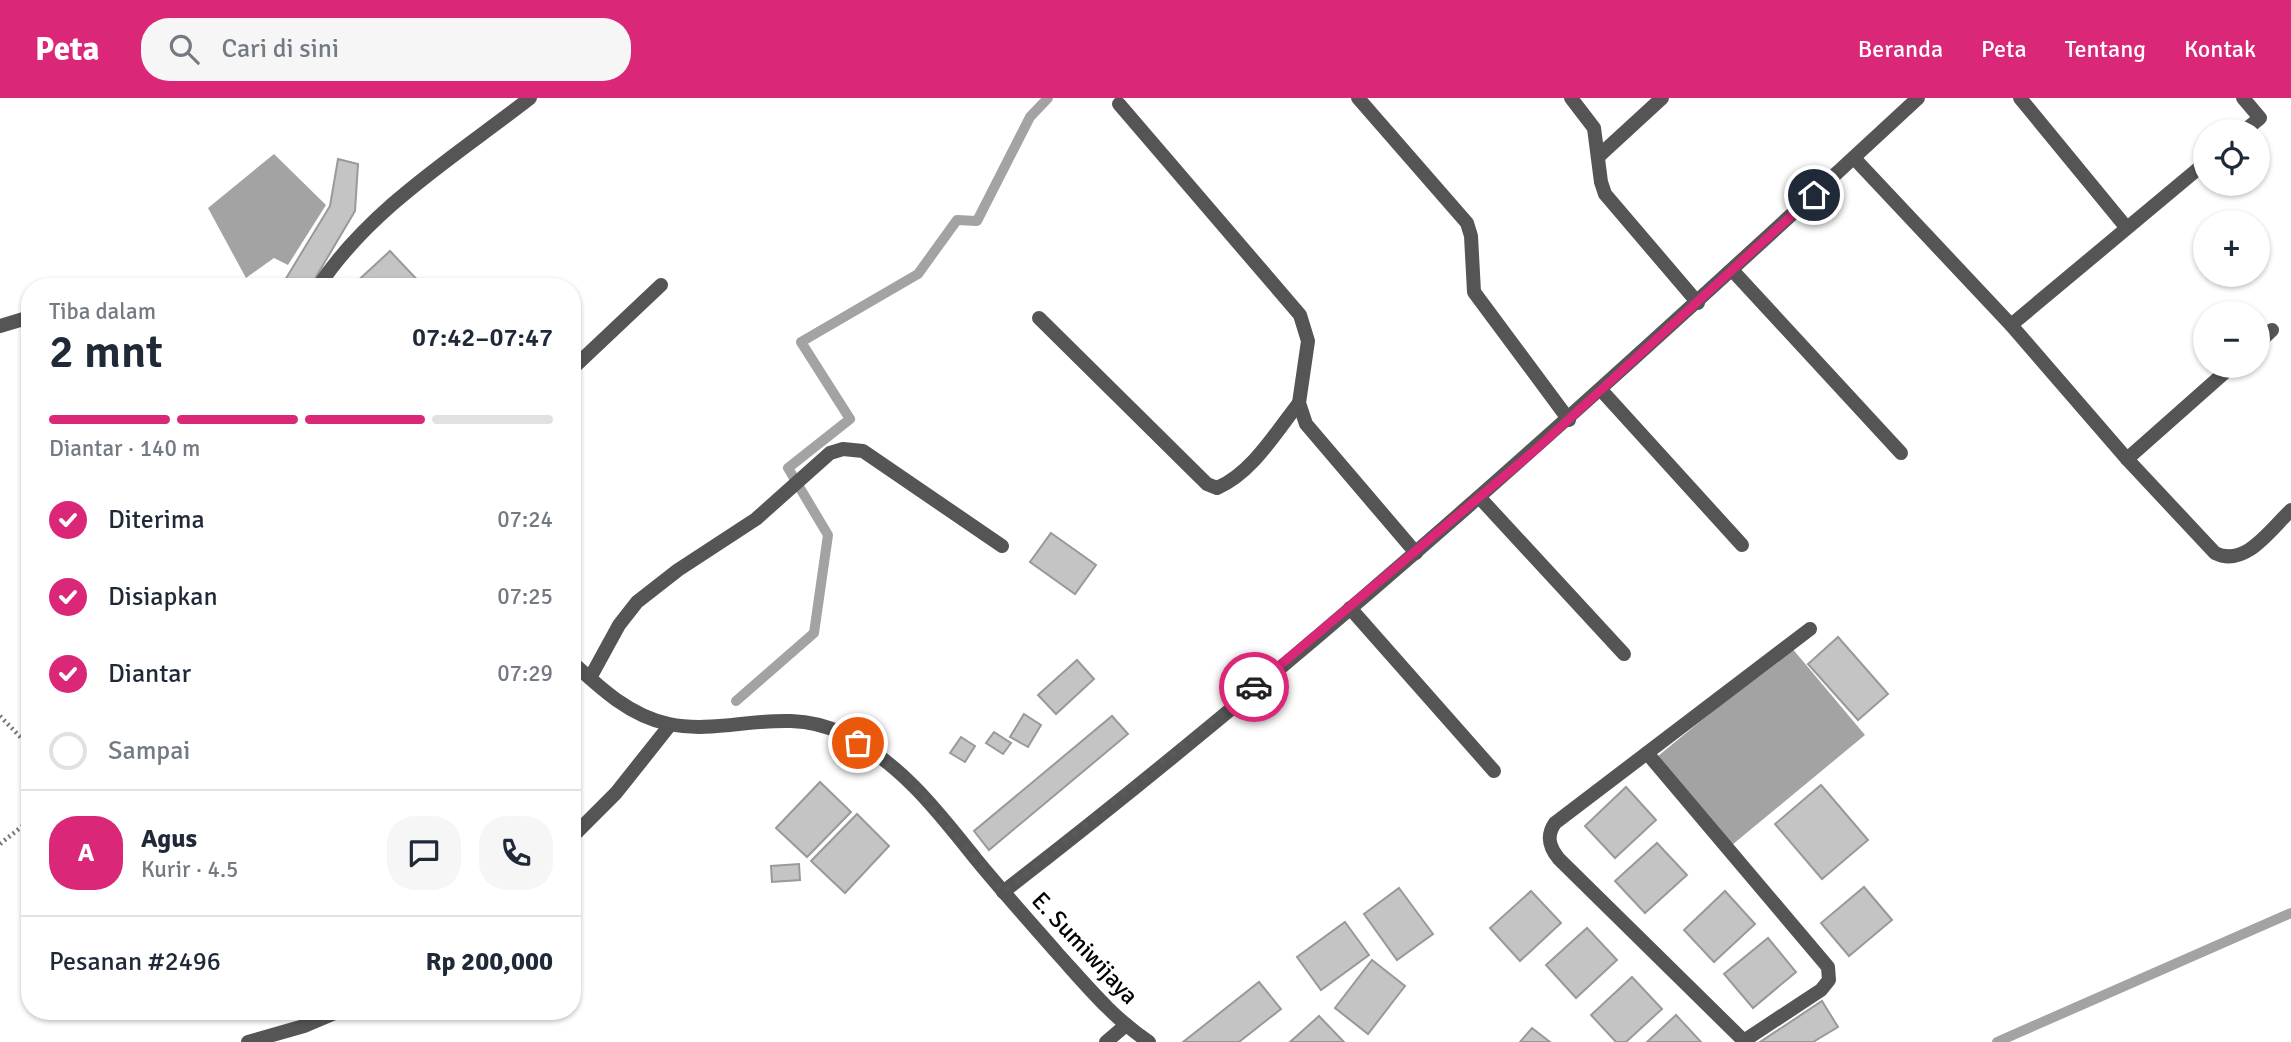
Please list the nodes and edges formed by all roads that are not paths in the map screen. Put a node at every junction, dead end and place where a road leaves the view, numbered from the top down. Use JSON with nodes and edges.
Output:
{"nodes":[{"id":1,"x":530,"y":98,"type":"edge"},
{"id":2,"x":1358,"y":98,"type":"edge"},
{"id":3,"x":1571,"y":98,"type":"edge"},
{"id":4,"x":1662,"y":98,"type":"edge"},
{"id":5,"x":1918,"y":98,"type":"edge"},
{"id":6,"x":2020,"y":98,"type":"edge"},
{"id":7,"x":2243,"y":98,"type":"edge"},
{"id":8,"x":1119,"y":104,"type":"dead end"},
{"id":9,"x":2259,"y":119,"type":"edge"},
{"id":10,"x":1600,"y":155,"type":"junction"},
{"id":11,"x":1854,"y":158,"type":"junction"},
{"id":12,"x":2193,"y":173,"type":"edge"},
{"id":13,"x":2126,"y":227,"type":"junction"},
{"id":14,"x":1733,"y":271,"type":"junction"},
{"id":15,"x":324,"y":278,"type":"edge"},
{"id":16,"x":661,"y":285,"type":"dead end"},
{"id":17,"x":1698,"y":303,"type":"junction"},
{"id":18,"x":1039,"y":318,"type":"dead end"},
{"id":19,"x":21,"y":320,"type":"edge"},
{"id":20,"x":2011,"y":325,"type":"junction"},
{"id":21,"x":0,"y":326,"type":"edge"},
{"id":22,"x":581,"y":361,"type":"edge"},
{"id":23,"x":2218,"y":378,"type":"edge"},
{"id":24,"x":1602,"y":391,"type":"junction"},
{"id":25,"x":1299,"y":402,"type":"junction"},
{"id":26,"x":1569,"y":420,"type":"junction"},
{"id":27,"x":1901,"y":453,"type":"dead end"},
{"id":28,"x":2127,"y":459,"type":"junction"},
{"id":29,"x":1480,"y":498,"type":"junction"},
{"id":30,"x":2291,"y":510,"type":"edge"},
{"id":31,"x":1742,"y":545,"type":"dead end"},
{"id":32,"x":1002,"y":547,"type":"dead end"},
{"id":33,"x":1416,"y":553,"type":"junction"},
{"id":34,"x":1350,"y":608,"type":"junction"},
{"id":35,"x":1810,"y":629,"type":"dead end"},
{"id":36,"x":1624,"y":654,"type":"dead end"},
{"id":37,"x":581,"y":670,"type":"edge"},
{"id":38,"x":590,"y":678,"type":"junction"},
{"id":39,"x":670,"y":724,"type":"junction"},
{"id":40,"x":1647,"y":753,"type":"junction"},
{"id":41,"x":1494,"y":771,"type":"dead end"},
{"id":42,"x":581,"y":828,"type":"edge"},
{"id":43,"x":1003,"y":892,"type":"junction"},
{"id":44,"x":319,"y":1020,"type":"edge"},
{"id":45,"x":1126,"y":1025,"type":"junction"},
{"id":46,"x":1742,"y":1041,"type":"edge"},
{"id":47,"x":247,"y":1042,"type":"edge"},
{"id":48,"x":1106,"y":1042,"type":"edge"},
{"id":49,"x":1149,"y":1042,"type":"edge"}],
"edges":[{"from":1,"to":15,"type":"street"},
{"from":2,"to":26,"type":"street"},
{"from":3,"to":10,"type":"street"},
{"from":4,"to":10,"type":"street"},
{"from":5,"to":11,"type":"street"},
{"from":6,"to":13,"type":"street"},
{"from":7,"to":9,"type":"street"},
{"from":8,"to":25,"type":"street"},
{"from":10,"to":17,"type":"street"},
{"from":11,"to":14,"type":"street"},
{"from":11,"to":20,"type":"street"},
{"from":12,"to":13,"type":"street"},
{"from":13,"to":20,"type":"street"},
{"from":14,"to":17,"type":"street"},
{"from":14,"to":27,"type":"street"},
{"from":16,"to":22,"type":"street"},
{"from":17,"to":24,"type":"street"},
{"from":18,"to":25,"type":"street"},
{"from":19,"to":21,"type":"street"},
{"from":20,"to":28,"type":"street"},
{"from":23,"to":28,"type":"street"},
{"from":24,"to":26,"type":"street"},
{"from":24,"to":31,"type":"street"},
{"from":25,"to":33,"type":"street"},
{"from":26,"to":29,"type":"street"},
{"from":28,"to":30,"type":"street"},
{"from":29,"to":33,"type":"street"},
{"from":29,"to":36,"type":"street"},
{"from":32,"to":38,"type":"street"},
{"from":33,"to":34,"type":"street"},
{"from":34,"to":41,"type":"street"},
{"from":34,"to":43,"type":"street"},
{"from":35,"to":40,"type":"street"},
{"from":37,"to":38,"type":"street","name":"E. Sumiwijaya"},
{"from":38,"to":39,"type":"street","name":"E. Sumiwijaya"},
{"from":39,"to":42,"type":"street"},
{"from":39,"to":43,"type":"street","name":"E. Sumiwijaya"},
{"from":40,"to":46,"type":"street"},
{"from":40,"to":46,"type":"street"},
{"from":43,"to":45,"type":"street","name":"E. Sumiwijaya"},
{"from":44,"to":47,"type":"street"},
{"from":45,"to":48,"type":"street"},
{"from":45,"to":49,"type":"street","name":"E. Sumiwijaya"}]}
